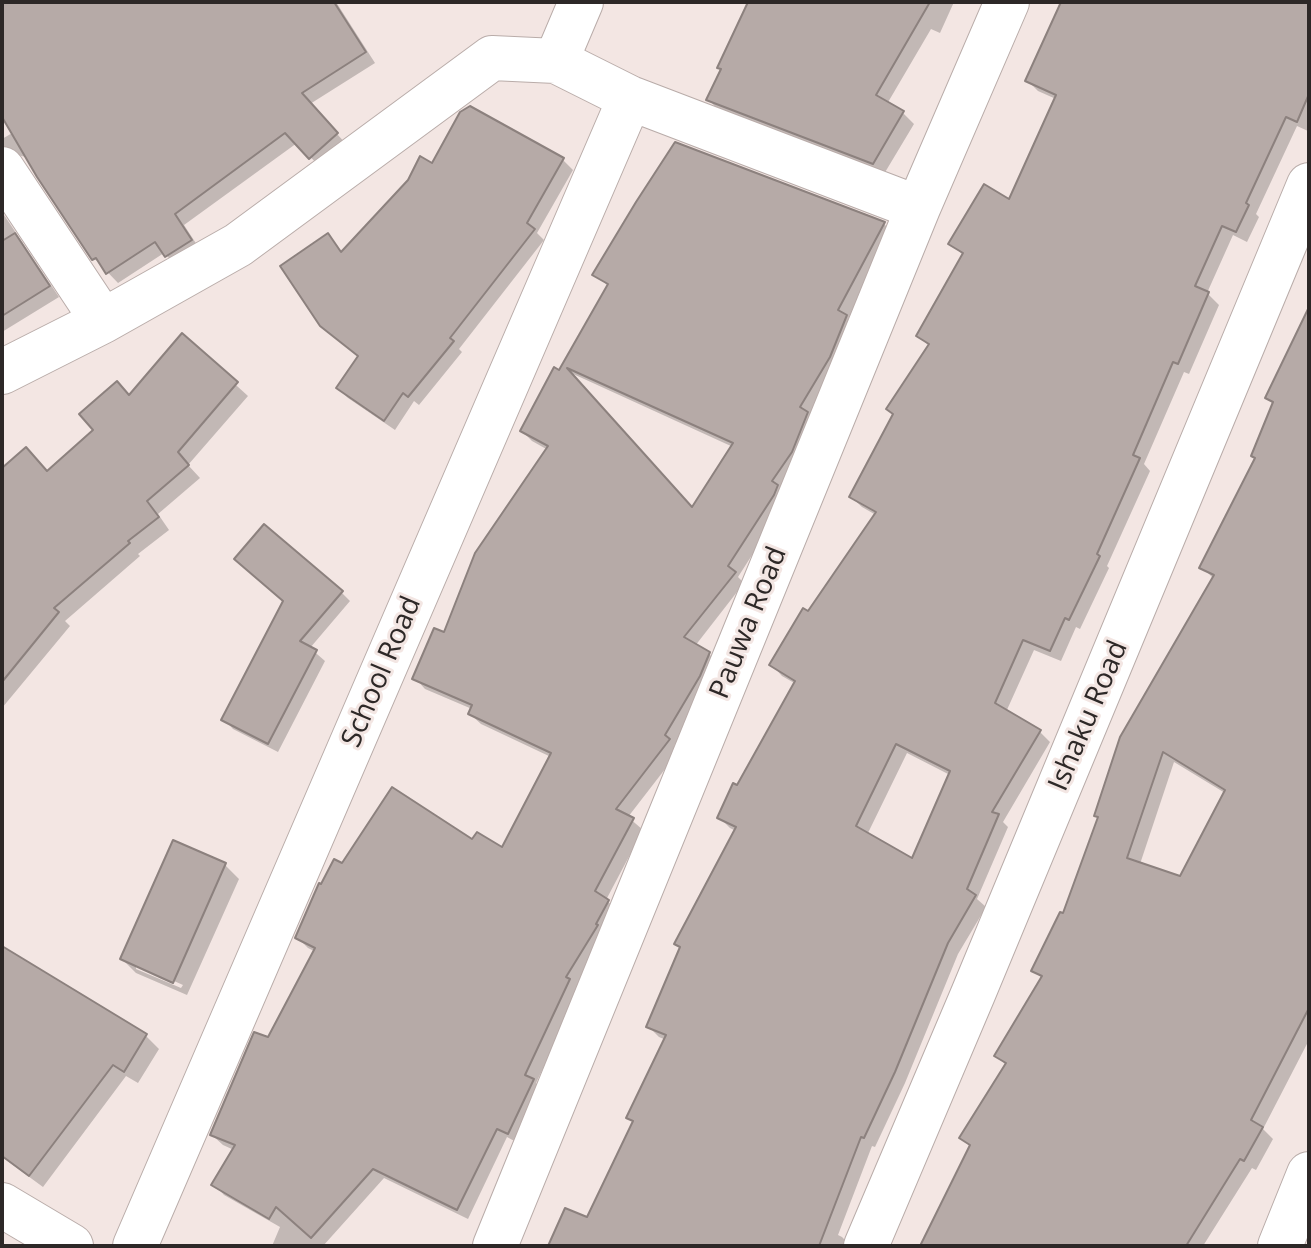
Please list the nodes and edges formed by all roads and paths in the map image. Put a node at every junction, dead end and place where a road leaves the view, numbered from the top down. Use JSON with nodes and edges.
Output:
{"nodes":[{"id":1,"x":581,"y":2,"type":"edge"},
{"id":2,"x":1007,"y":2,"type":"edge"},
{"id":3,"x":556,"y":61,"type":"junction"},
{"id":4,"x":630,"y":98,"type":"junction"},
{"id":5,"x":2,"y":169,"type":"edge"},
{"id":6,"x":1309,"y":185,"type":"edge"},
{"id":7,"x":918,"y":208,"type":"junction"},
{"id":8,"x":103,"y":321,"type":"junction"},
{"id":9,"x":2,"y":372,"type":"edge"},
{"id":10,"x":1309,"y":1174,"type":"edge"},
{"id":11,"x":2,"y":1205,"type":"edge"},
{"id":12,"x":71,"y":1246,"type":"edge"},
{"id":13,"x":135,"y":1246,"type":"edge"},
{"id":14,"x":495,"y":1246,"type":"edge"},
{"id":15,"x":866,"y":1246,"type":"edge"},
{"id":16,"x":1280,"y":1246,"type":"edge"}],
"edges":[{"from":1,"to":3,"type":"street"},
{"from":2,"to":7,"type":"street","name":"Pauwa Road"},
{"from":3,"to":4,"type":"street"},
{"from":3,"to":8,"type":"street"},
{"from":4,"to":7,"type":"street"},
{"from":4,"to":13,"type":"street","name":"School Road"},
{"from":5,"to":8,"type":"street"},
{"from":6,"to":15,"type":"street","name":"Ishaku Road"},
{"from":7,"to":14,"type":"street","name":"Pauwa Road"},
{"from":8,"to":9,"type":"street"},
{"from":10,"to":16,"type":"street"},
{"from":11,"to":12,"type":"street"}]}
